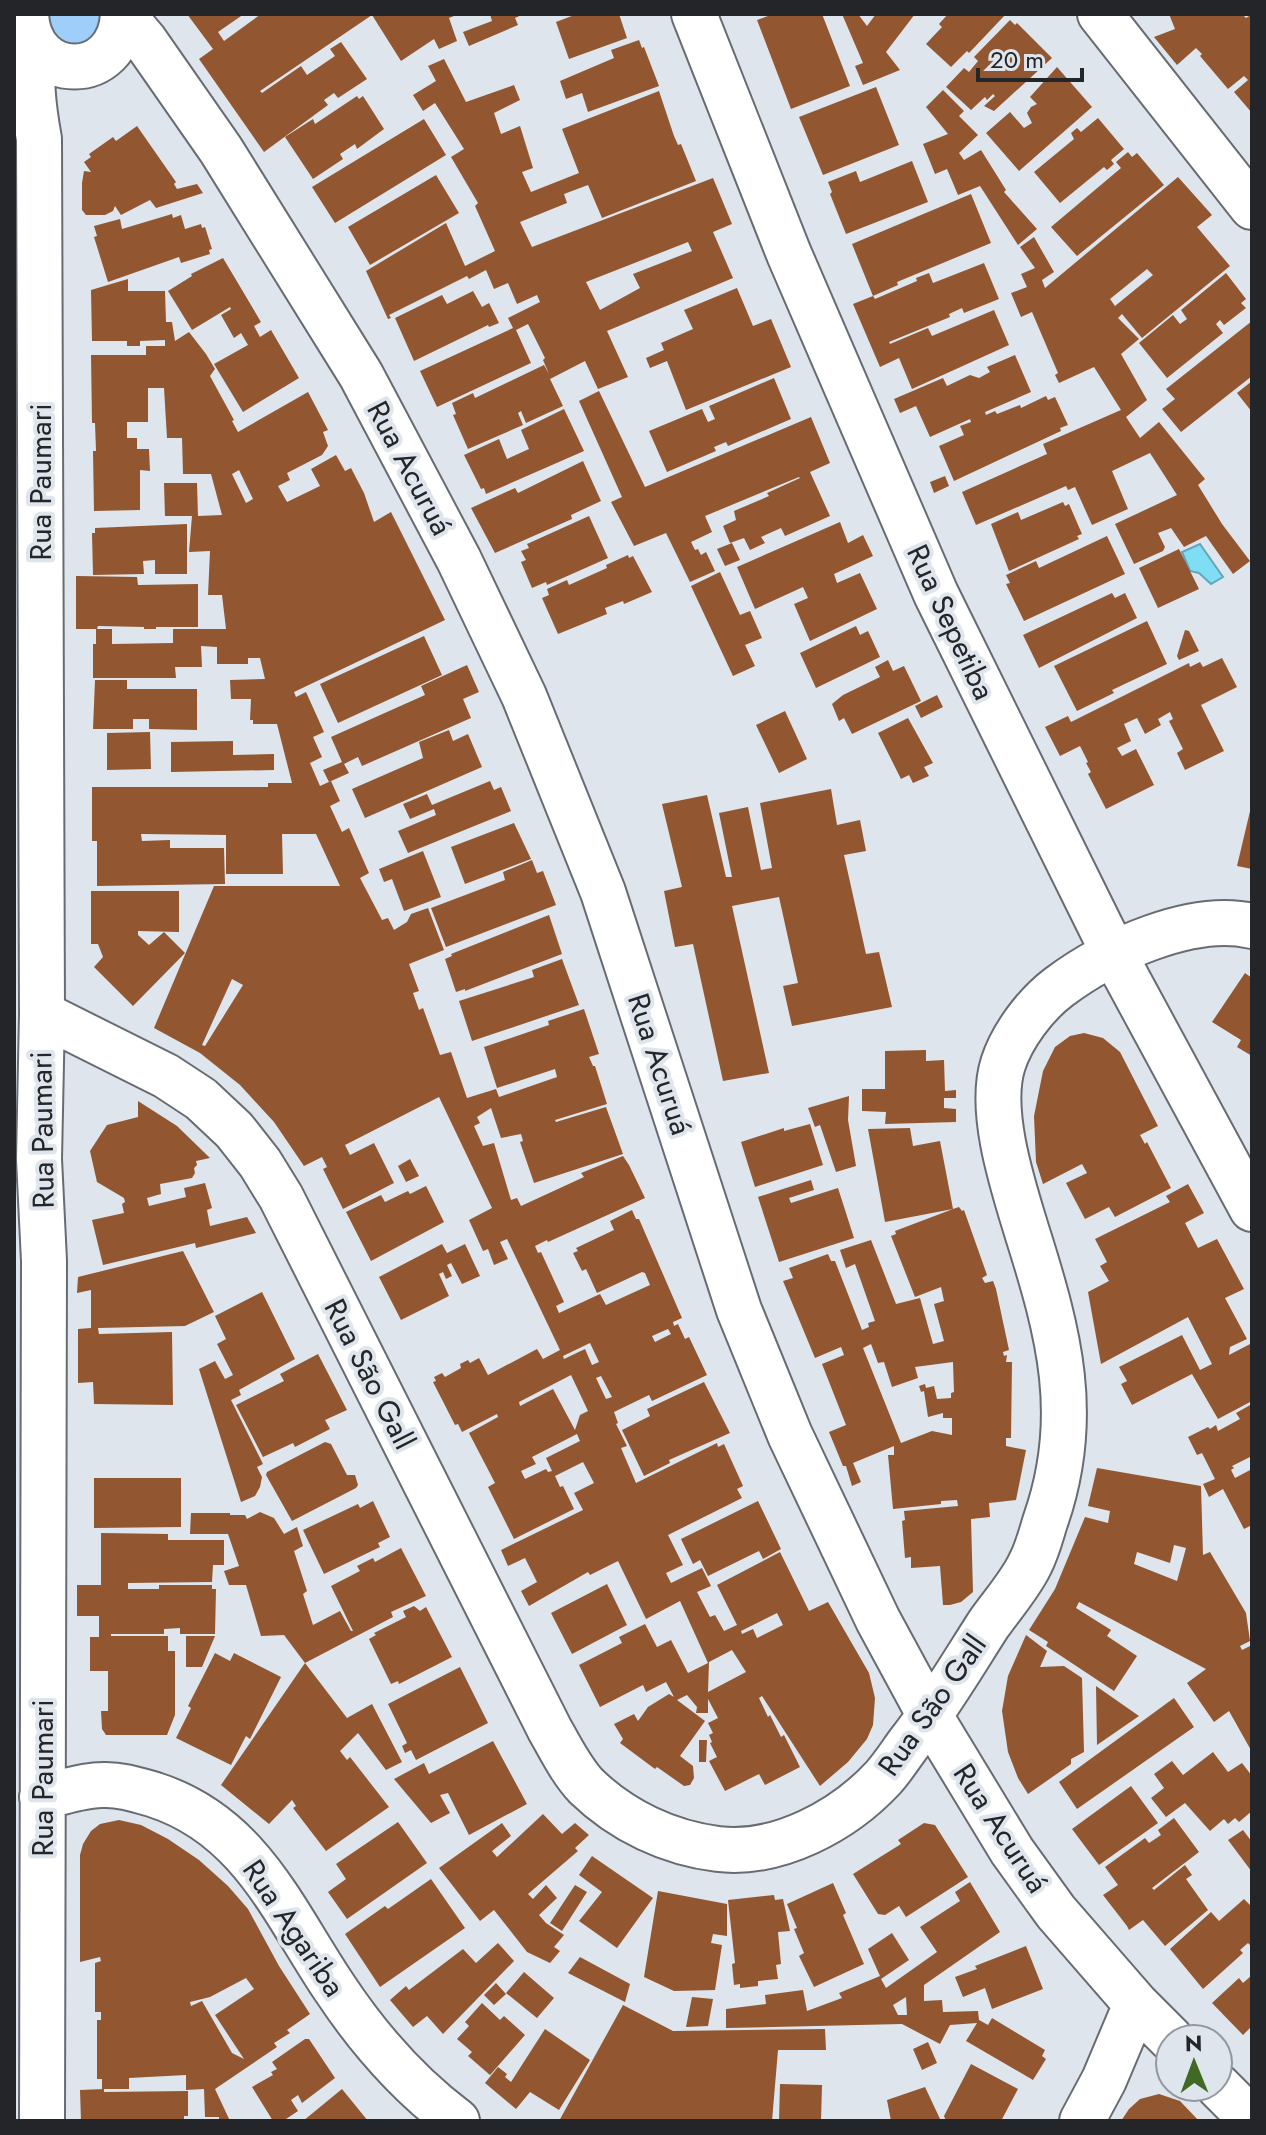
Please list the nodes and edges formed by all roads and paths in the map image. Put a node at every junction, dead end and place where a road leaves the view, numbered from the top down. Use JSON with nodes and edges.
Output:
{"nodes":[{"id":1,"x":123,"y":14,"type":"edge"},
{"id":2,"x":694,"y":14,"type":"edge"},
{"id":3,"x":1100,"y":14,"type":"edge"},
{"id":4,"x":30,"y":30,"type":"edge"},
{"id":5,"x":83,"y":65,"type":"junction"},
{"id":6,"x":168,"y":73,"type":"junction"},
{"id":7,"x":39,"y":139,"type":"junction"},
{"id":8,"x":1252,"y":207,"type":"edge"},
{"id":9,"x":1252,"y":926,"type":"edge"},
{"id":10,"x":1114,"y":954,"type":"junction"},
{"id":11,"x":42,"y":1014,"type":"junction"},
{"id":12,"x":102,"y":1045,"type":"junction"},
{"id":13,"x":40,"y":1060,"type":"junction"},
{"id":14,"x":14,"y":1097,"type":"edge"},
{"id":15,"x":27,"y":1161,"type":"edge"},
{"id":16,"x":1252,"y":1209,"type":"edge"},
{"id":17,"x":28,"y":1222,"type":"edge"},
{"id":18,"x":29,"y":1259,"type":"edge"},
{"id":19,"x":930,"y":1716,"type":"junction"},
{"id":20,"x":42,"y":1754,"type":"junction"},
{"id":21,"x":101,"y":1785,"type":"junction"},
{"id":22,"x":42,"y":1797,"type":"junction"},
{"id":23,"x":1136,"y":2004,"type":"junction"},
{"id":24,"x":1155,"y":2023,"type":"edge"},
{"id":25,"x":1234,"y":2102,"type":"edge"},
{"id":26,"x":1252,"y":2120,"type":"edge"},
{"id":27,"x":42,"y":2121,"type":"edge"},
{"id":28,"x":457,"y":2121,"type":"edge"},
{"id":29,"x":1082,"y":2121,"type":"edge"}],
"edges":[{"from":1,"to":5,"type":"street"},
{"from":1,"to":6,"type":"street","name":"Rua Acuruá"},
{"from":2,"to":10,"type":"street","name":"Rua Sepetiba"},
{"from":3,"to":8,"type":"street"},
{"from":4,"to":5,"type":"street"},
{"from":4,"to":7,"type":"street","name":"Rua Paumari"},
{"from":5,"to":6,"type":"street"},
{"from":5,"to":7,"type":"street","name":"Rua Paumari"},
{"from":6,"to":19,"type":"street","name":"Rua Acuruá"},
{"from":7,"to":11,"type":"street","name":"Rua Paumari"},
{"from":9,"to":10,"type":"street","name":"Rua São Gall"},
{"from":10,"to":16,"type":"street","name":"Rua Sepetiba"},
{"from":10,"to":19,"type":"street","name":"Rua São Gall"},
{"from":11,"to":12,"type":"street","name":"Rua São Gall"},
{"from":11,"to":13,"type":"street","name":"Rua Paumari"},
{"from":12,"to":13,"type":"street"},
{"from":12,"to":19,"type":"street","name":"Rua São Gall"},
{"from":13,"to":14,"type":"street"},
{"from":13,"to":15,"type":"street","name":"Rua Paumari"},
{"from":15,"to":17,"type":"street","name":"Rua Paumari"},
{"from":17,"to":18,"type":"street","name":"Rua Paumari"},
{"from":18,"to":20,"type":"street","name":"Rua Paumari"},
{"from":19,"to":23,"type":"street","name":"Rua Acuruá"},
{"from":20,"to":21,"type":"street","name":"Rua Agariba"},
{"from":20,"to":22,"type":"street","name":"Rua Paumari"},
{"from":21,"to":22,"type":"street","name":"Rua Agariba"},
{"from":21,"to":28,"type":"street","name":"Rua Agariba"},
{"from":22,"to":27,"type":"street","name":"Rua Paumari"},
{"from":23,"to":24,"type":"street","name":"Rua Acuruá"},
{"from":23,"to":29,"type":"street"},
{"from":25,"to":26,"type":"street"}]}
